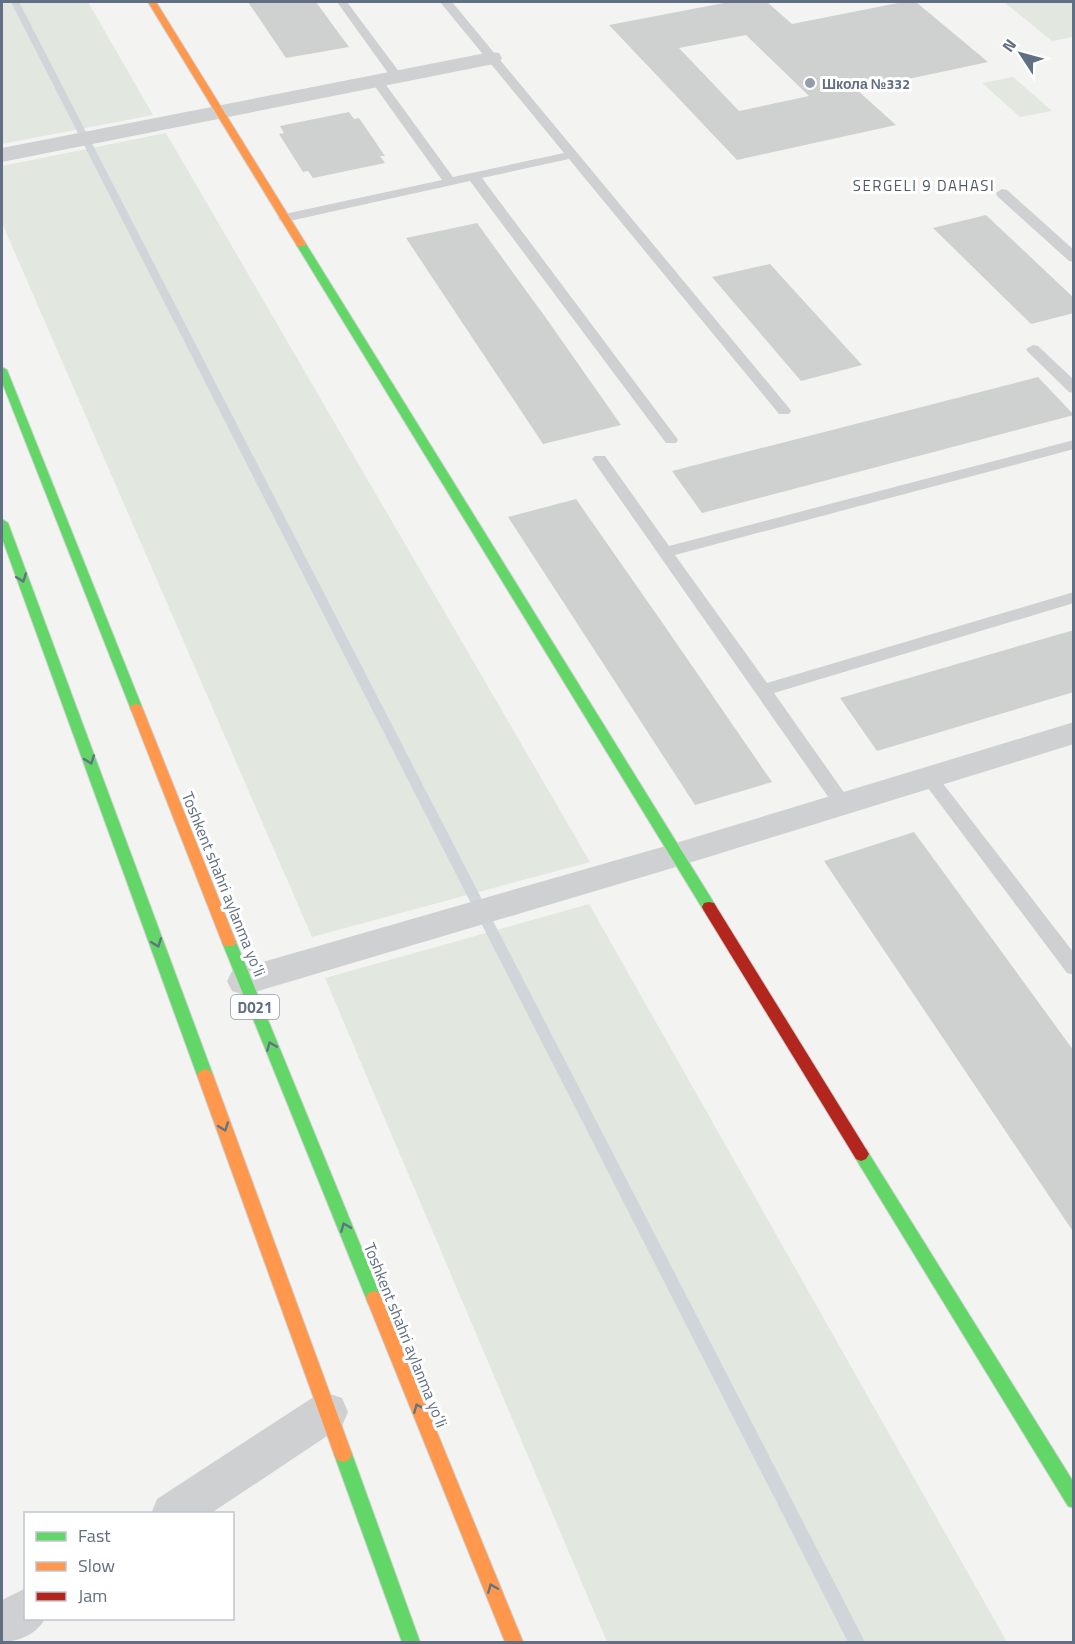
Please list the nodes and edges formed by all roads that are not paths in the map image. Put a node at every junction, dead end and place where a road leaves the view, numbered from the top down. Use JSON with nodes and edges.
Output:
{"nodes":[{"id":1,"x":152,"y":2,"type":"edge"},
{"id":2,"x":342,"y":2,"type":"edge"},
{"id":3,"x":446,"y":2,"type":"edge"},
{"id":4,"x":491,"y":58,"type":"junction"},
{"id":5,"x":387,"y":79,"type":"junction"},
{"id":6,"x":219,"y":111,"type":"junction"},
{"id":7,"x":2,"y":154,"type":"edge"},
{"id":8,"x":571,"y":155,"type":"junction"},
{"id":9,"x":474,"y":177,"type":"junction"},
{"id":10,"x":450,"y":182,"type":"junction"},
{"id":11,"x":1002,"y":193,"type":"dead end"},
{"id":12,"x":285,"y":218,"type":"junction"},
{"id":13,"x":1074,"y":258,"type":"edge"},
{"id":14,"x":1033,"y":349,"type":"dead end"},
{"id":15,"x":2,"y":370,"type":"edge"},
{"id":16,"x":1074,"y":389,"type":"edge"},
{"id":17,"x":784,"y":411,"type":"dead end"},
{"id":18,"x":671,"y":440,"type":"dead end"},
{"id":19,"x":1074,"y":444,"type":"edge"},
{"id":20,"x":600,"y":459,"type":"dead end"},
{"id":21,"x":2,"y":523,"type":"edge"},
{"id":22,"x":666,"y":552,"type":"junction"},
{"id":23,"x":1074,"y":597,"type":"edge"},
{"id":24,"x":764,"y":690,"type":"junction"},
{"id":25,"x":1074,"y":733,"type":"edge"},
{"id":26,"x":928,"y":776,"type":"junction"},
{"id":27,"x":842,"y":803,"type":"junction"},
{"id":28,"x":676,"y":855,"type":"junction"},
{"id":29,"x":1074,"y":968,"type":"edge"},
{"id":30,"x":245,"y":981,"type":"junction"},
{"id":31,"x":327,"y":1412,"type":"junction"},
{"id":32,"x":1074,"y":1500,"type":"edge"},
{"id":33,"x":175,"y":1512,"type":"edge"},
{"id":34,"x":24,"y":1611,"type":"edge"},
{"id":35,"x":2,"y":1625,"type":"edge"},
{"id":36,"x":411,"y":1642,"type":"edge"},
{"id":37,"x":514,"y":1642,"type":"edge"}],
"edges":[{"from":1,"to":6,"type":"main road"},
{"from":2,"to":5,"type":"lane"},
{"from":3,"to":4,"type":"lane"},
{"from":4,"to":5,"type":"street"},
{"from":4,"to":8,"type":"lane"},
{"from":5,"to":6,"type":"street"},
{"from":5,"to":10,"type":"lane"},
{"from":6,"to":7,"type":"street"},
{"from":6,"to":12,"type":"main road"},
{"from":8,"to":9,"type":"lane"},
{"from":8,"to":17,"type":"lane"},
{"from":9,"to":10,"type":"lane"},
{"from":9,"to":18,"type":"lane"},
{"from":10,"to":12,"type":"lane"},
{"from":11,"to":13,"type":"lane"},
{"from":12,"to":28,"type":"main road"},
{"from":14,"to":16,"type":"lane"},
{"from":15,"to":30,"type":"main road","name":"Toshkent shahri aylanma yoʻli","number":"D021"},
{"from":19,"to":22,"type":"lane"},
{"from":20,"to":22,"type":"lane"},
{"from":21,"to":31,"type":"main road","one_way":true},
{"from":22,"to":24,"type":"lane"},
{"from":23,"to":24,"type":"lane"},
{"from":24,"to":27,"type":"lane"},
{"from":25,"to":26,"type":"street"},
{"from":26,"to":27,"type":"street"},
{"from":26,"to":29,"type":"lane"},
{"from":27,"to":28,"type":"street"},
{"from":28,"to":30,"type":"street"},
{"from":28,"to":32,"type":"main road"},
{"from":37,"to":30,"type":"main road","name":"Toshkent shahri aylanma yoʻli","number":"D021","one_way":true},
{"from":31,"to":33,"type":"street"},
{"from":31,"to":36,"type":"main road"},
{"from":34,"to":35,"type":"street"}]}
